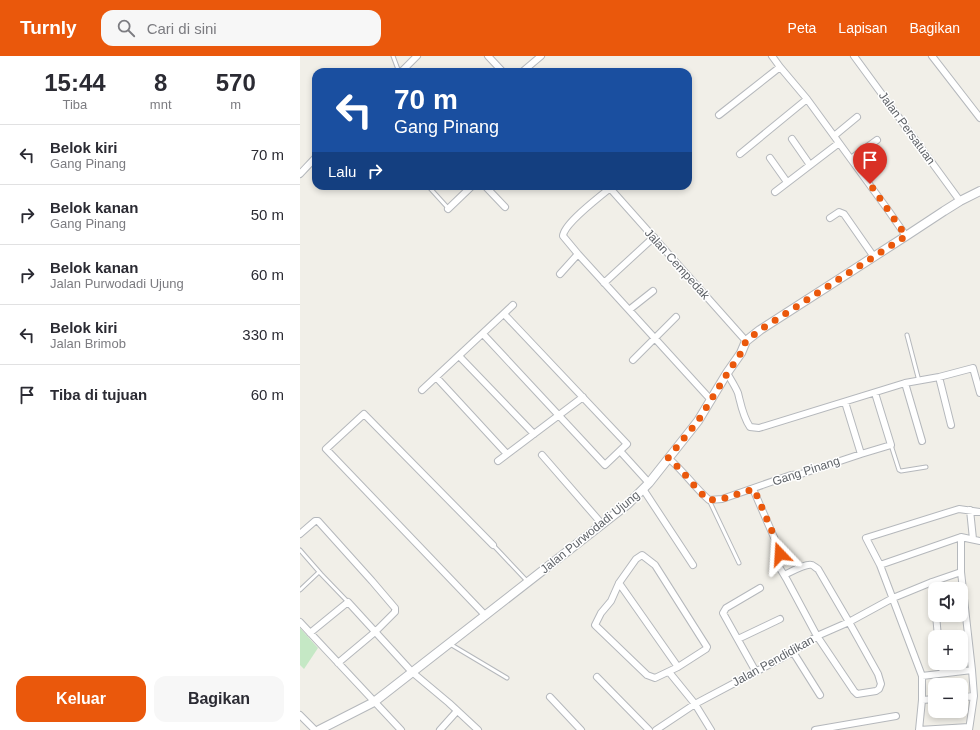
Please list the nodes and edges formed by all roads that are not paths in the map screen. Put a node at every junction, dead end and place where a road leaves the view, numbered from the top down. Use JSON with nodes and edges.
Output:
{"nodes":[{"id":1,"x":393,"y":56,"type":"edge"},
{"id":2,"x":417,"y":56,"type":"edge"},
{"id":3,"x":488,"y":56,"type":"edge"},
{"id":4,"x":541,"y":56,"type":"edge"},
{"id":5,"x":772,"y":56,"type":"edge"},
{"id":6,"x":854,"y":56,"type":"edge"},
{"id":7,"x":932,"y":56,"type":"edge"},
{"id":8,"x":780,"y":67,"type":"junction"},
{"id":9,"x":398,"y":68,"type":"edge"},
{"id":10,"x":404,"y":68,"type":"edge"},
{"id":11,"x":500,"y":68,"type":"edge"},
{"id":12,"x":527,"y":68,"type":"edge"},
{"id":13,"x":805,"y":97,"type":"junction"},
{"id":14,"x":719,"y":115,"type":"dead end"},
{"id":15,"x":858,"y":117,"type":"dead end"},
{"id":16,"x":980,"y":118,"type":"edge"},
{"id":17,"x":834,"y":136,"type":"junction"},
{"id":18,"x":792,"y":139,"type":"dead end"},
{"id":19,"x":877,"y":140,"type":"dead end"},
{"id":20,"x":839,"y":143,"type":"junction"},
{"id":21,"x":740,"y":154,"type":"dead end"},
{"id":22,"x":770,"y":158,"type":"dead end"},
{"id":23,"x":851,"y":159,"type":"junction"},
{"id":24,"x":312,"y":161,"type":"edge"},
{"id":25,"x":810,"y":165,"type":"junction"},
{"id":26,"x":300,"y":174,"type":"edge"},
{"id":27,"x":787,"y":182,"type":"junction"},
{"id":28,"x":432,"y":190,"type":"edge"},
{"id":29,"x":468,"y":190,"type":"edge"},
{"id":30,"x":489,"y":190,"type":"edge"},
{"id":31,"x":606,"y":190,"type":"edge"},
{"id":32,"x":612,"y":190,"type":"edge"},
{"id":33,"x":980,"y":191,"type":"edge"},
{"id":34,"x":775,"y":192,"type":"dead end"},
{"id":35,"x":960,"y":200,"type":"junction"},
{"id":36,"x":505,"y":206,"type":"dead end"},
{"id":37,"x":448,"y":209,"type":"joint"},
{"id":38,"x":830,"y":218,"type":"dead end"},
{"id":39,"x":906,"y":236,"type":"junction"},
{"id":40,"x":654,"y":237,"type":"junction"},
{"id":41,"x":578,"y":254,"type":"junction"},
{"id":42,"x":874,"y":257,"type":"junction"},
{"id":43,"x":560,"y":274,"type":"dead end"},
{"id":44,"x":604,"y":283,"type":"junction"},
{"id":45,"x":653,"y":291,"type":"dead end"},
{"id":46,"x":513,"y":305,"type":"dead end"},
{"id":47,"x":629,"y":310,"type":"junction"},
{"id":48,"x":504,"y":314,"type":"junction"},
{"id":49,"x":676,"y":317,"type":"dead end"},
{"id":50,"x":483,"y":334,"type":"junction"},
{"id":51,"x":906,"y":335,"type":"dead end"},
{"id":52,"x":654,"y":339,"type":"junction"},
{"id":53,"x":746,"y":341,"type":"junction"},
{"id":54,"x":459,"y":356,"type":"junction"},
{"id":55,"x":633,"y":360,"type":"dead end"},
{"id":56,"x":980,"y":365,"type":"edge"},
{"id":57,"x":973,"y":368,"type":"junction"},
{"id":58,"x":727,"y":374,"type":"junction"},
{"id":59,"x":436,"y":377,"type":"junction"},
{"id":60,"x":939,"y":377,"type":"junction"},
{"id":61,"x":919,"y":381,"type":"junction"},
{"id":62,"x":905,"y":383,"type":"junction"},
{"id":63,"x":422,"y":390,"type":"dead end"},
{"id":64,"x":875,"y":393,"type":"junction"},
{"id":65,"x":980,"y":393,"type":"edge"},
{"id":66,"x":583,"y":397,"type":"junction"},
{"id":67,"x":711,"y":400,"type":"junction"},
{"id":68,"x":845,"y":402,"type":"junction"},
{"id":69,"x":559,"y":416,"type":"junction"},
{"id":70,"x":952,"y":425,"type":"dead end"},
{"id":71,"x":534,"y":434,"type":"junction"},
{"id":72,"x":922,"y":441,"type":"dead end"},
{"id":73,"x":891,"y":445,"type":"junction"},
{"id":74,"x":620,"y":451,"type":"junction"},
{"id":75,"x":507,"y":454,"type":"junction"},
{"id":76,"x":861,"y":454,"type":"junction"},
{"id":77,"x":542,"y":455,"type":"dead end"},
{"id":78,"x":668,"y":458,"type":"junction"},
{"id":79,"x":498,"y":461,"type":"dead end"},
{"id":80,"x":926,"y":467,"type":"dead end"},
{"id":81,"x":646,"y":486,"type":"junction"},
{"id":82,"x":754,"y":489,"type":"junction"},
{"id":83,"x":708,"y":500,"type":"junction"},
{"id":84,"x":970,"y":510,"type":"junction"},
{"id":85,"x":980,"y":512,"type":"edge"},
{"id":86,"x":602,"y":524,"type":"junction"},
{"id":87,"x":300,"y":534,"type":"edge"},
{"id":88,"x":961,"y":537,"type":"junction"},
{"id":89,"x":973,"y":539,"type":"junction"},
{"id":90,"x":980,"y":541,"type":"edge"},
{"id":91,"x":493,"y":545,"type":"joint"},
{"id":92,"x":300,"y":550,"type":"edge"},
{"id":93,"x":739,"y":563,"type":"dead end"},
{"id":94,"x":693,"y":565,"type":"dead end"},
{"id":95,"x":880,"y":565,"type":"junction"},
{"id":96,"x":319,"y":572,"type":"junction"},
{"id":97,"x":961,"y":572,"type":"junction"},
{"id":98,"x":784,"y":575,"type":"junction"},
{"id":99,"x":528,"y":582,"type":"junction"},
{"id":100,"x":932,"y":582,"type":"edge"},
{"id":101,"x":619,"y":583,"type":"junction"},
{"id":102,"x":928,"y":584,"type":"edge"},
{"id":103,"x":760,"y":588,"type":"dead end"},
{"id":104,"x":300,"y":590,"type":"edge"},
{"id":105,"x":893,"y":598,"type":"junction"},
{"id":106,"x":348,"y":602,"type":"junction"},
{"id":107,"x":485,"y":615,"type":"junction"},
{"id":108,"x":780,"y":619,"type":"dead end"},
{"id":109,"x":300,"y":622,"type":"edge"},
{"id":110,"x":850,"y":622,"type":"junction"},
{"id":111,"x":375,"y":632,"type":"junction"},
{"id":112,"x":310,"y":634,"type":"junction"},
{"id":113,"x":817,"y":636,"type":"junction"},
{"id":114,"x":738,"y":639,"type":"junction"},
{"id":115,"x":449,"y":644,"type":"junction"},
{"id":116,"x":793,"y":652,"type":"junction"},
{"id":117,"x":338,"y":663,"type":"junction"},
{"id":118,"x":678,"y":667,"type":"junction"},
{"id":119,"x":942,"y":670,"type":"edge"},
{"id":120,"x":972,"y":670,"type":"junction"},
{"id":121,"x":412,"y":672,"type":"junction"},
{"id":122,"x":669,"y":672,"type":"junction"},
{"id":123,"x":756,"y":672,"type":"junction"},
{"id":124,"x":943,"y":674,"type":"junction"},
{"id":125,"x":922,"y":676,"type":"junction"},
{"id":126,"x":597,"y":677,"type":"dead end"},
{"id":127,"x":507,"y":678,"type":"dead end"},
{"id":128,"x":820,"y":695,"type":"dead end"},
{"id":129,"x":968,"y":696,"type":"edge"},
{"id":130,"x":974,"y":696,"type":"junction"},
{"id":131,"x":550,"y":697,"type":"dead end"},
{"id":132,"x":922,"y":700,"type":"junction"},
{"id":133,"x":928,"y":700,"type":"edge"},
{"id":134,"x":374,"y":702,"type":"junction"},
{"id":135,"x":695,"y":704,"type":"junction"},
{"id":136,"x":457,"y":711,"type":"junction"},
{"id":137,"x":300,"y":714,"type":"edge"},
{"id":138,"x":896,"y":716,"type":"dead end"},
{"id":139,"x":969,"y":729,"type":"edge"},
{"id":140,"x":315,"y":730,"type":"edge"},
{"id":141,"x":319,"y":730,"type":"edge"},
{"id":142,"x":401,"y":730,"type":"edge"},
{"id":143,"x":440,"y":730,"type":"edge"},
{"id":144,"x":478,"y":730,"type":"edge"},
{"id":145,"x":581,"y":730,"type":"edge"},
{"id":146,"x":649,"y":730,"type":"edge"},
{"id":147,"x":656,"y":730,"type":"edge"},
{"id":148,"x":711,"y":730,"type":"edge"},
{"id":149,"x":815,"y":730,"type":"edge"},
{"id":150,"x":919,"y":730,"type":"edge"}],
"edges":[{"from":1,"to":9,"type":"lane"},
{"from":2,"to":10,"type":"street"},
{"from":3,"to":11,"type":"street"},
{"from":4,"to":12,"type":"street"},
{"from":5,"to":8,"type":"street"},
{"from":6,"to":35,"type":"street","name":"Jalan Persatuan"},
{"from":7,"to":16,"type":"street"},
{"from":8,"to":13,"type":"street"},
{"from":8,"to":14,"type":"street"},
{"from":13,"to":17,"type":"street"},
{"from":13,"to":21,"type":"street"},
{"from":15,"to":17,"type":"street"},
{"from":17,"to":20,"type":"street"},
{"from":18,"to":25,"type":"street"},
{"from":19,"to":23,"type":"street"},
{"from":20,"to":23,"type":"street"},
{"from":20,"to":25,"type":"street"},
{"from":22,"to":27,"type":"street"},
{"from":23,"to":39,"type":"street"},
{"from":24,"to":26,"type":"street"},
{"from":25,"to":27,"type":"street"},
{"from":27,"to":34,"type":"street"},
{"from":28,"to":37,"type":"lane"},
{"from":29,"to":37,"type":"street"},
{"from":30,"to":36,"type":"street"},
{"from":31,"to":41,"type":"street"},
{"from":32,"to":40,"type":"street","name":"Jalan Cempedak"},
{"from":33,"to":35,"type":"street","name":"Jalan Purwodadi Ujung"},
{"from":35,"to":39,"type":"street","name":"Jalan Purwodadi Ujung"},
{"from":38,"to":42,"type":"street"},
{"from":39,"to":42,"type":"street","name":"Jalan Purwodadi Ujung"},
{"from":40,"to":44,"type":"street"},
{"from":40,"to":53,"type":"street","name":"Jalan Cempedak"},
{"from":41,"to":43,"type":"street"},
{"from":41,"to":44,"type":"street"},
{"from":42,"to":53,"type":"street","name":"Jalan Purwodadi Ujung"},
{"from":44,"to":47,"type":"street"},
{"from":45,"to":47,"type":"street"},
{"from":46,"to":48,"type":"street"},
{"from":47,"to":52,"type":"street"},
{"from":48,"to":50,"type":"street"},
{"from":48,"to":66,"type":"street"},
{"from":49,"to":52,"type":"street"},
{"from":50,"to":54,"type":"street"},
{"from":50,"to":69,"type":"street"},
{"from":51,"to":61,"type":"lane"},
{"from":52,"to":55,"type":"street"},
{"from":52,"to":67,"type":"street"},
{"from":53,"to":58,"type":"street","name":"Jalan Purwodadi Ujung"},
{"from":54,"to":59,"type":"street"},
{"from":54,"to":71,"type":"street"},
{"from":56,"to":57,"type":"street"},
{"from":57,"to":60,"type":"street"},
{"from":57,"to":65,"type":"street"},
{"from":58,"to":67,"type":"street","name":"Jalan Purwodadi Ujung"},
{"from":58,"to":68,"type":"street"},
{"from":59,"to":63,"type":"street"},
{"from":59,"to":75,"type":"street"},
{"from":60,"to":61,"type":"street"},
{"from":60,"to":70,"type":"street"},
{"from":61,"to":62,"type":"street"},
{"from":62,"to":64,"type":"street"},
{"from":62,"to":72,"type":"street"},
{"from":64,"to":68,"type":"street"},
{"from":64,"to":73,"type":"street"},
{"from":66,"to":69,"type":"street"},
{"from":66,"to":74,"type":"street"},
{"from":67,"to":78,"type":"street","name":"Jalan Purwodadi Ujung"},
{"from":68,"to":76,"type":"street"},
{"from":69,"to":71,"type":"street"},
{"from":69,"to":74,"type":"street"},
{"from":71,"to":75,"type":"street"},
{"from":73,"to":76,"type":"street","name":"Gang Pinang"},
{"from":73,"to":80,"type":"lane"},
{"from":74,"to":81,"type":"street"},
{"from":75,"to":79,"type":"street"},
{"from":76,"to":82,"type":"street","name":"Gang Pinang"},
{"from":77,"to":86,"type":"street"},
{"from":78,"to":81,"type":"street","name":"Jalan Purwodadi Ujung"},
{"from":78,"to":83,"type":"street"},
{"from":81,"to":86,"type":"street","name":"Jalan Purwodadi Ujung"},
{"from":81,"to":94,"type":"street"},
{"from":82,"to":83,"type":"street","name":"Gang Pinang"},
{"from":82,"to":98,"type":"street"},
{"from":83,"to":93,"type":"lane"},
{"from":84,"to":85,"type":"street"},
{"from":84,"to":89,"type":"street"},
{"from":84,"to":95,"type":"street"},
{"from":86,"to":99,"type":"street","name":"Jalan Purwodadi Ujung"},
{"from":87,"to":111,"type":"street"},
{"from":88,"to":89,"type":"street"},
{"from":88,"to":95,"type":"street"},
{"from":88,"to":97,"type":"street"},
{"from":89,"to":90,"type":"street"},
{"from":91,"to":99,"type":"lane"},
{"from":91,"to":107,"type":"street"},
{"from":92,"to":96,"type":"lane"},
{"from":95,"to":105,"type":"street"},
{"from":96,"to":104,"type":"lane"},
{"from":96,"to":106,"type":"lane"},
{"from":97,"to":100,"type":"street","name":"Jalan Pendidikan"},
{"from":97,"to":120,"type":"street"},
{"from":98,"to":110,"type":"street"},
{"from":98,"to":113,"type":"street"},
{"from":99,"to":107,"type":"street","name":"Jalan Purwodadi Ujung"},
{"from":101,"to":118,"type":"street"},
{"from":101,"to":118,"type":"street"},
{"from":101,"to":122,"type":"street"},
{"from":102,"to":105,"type":"street","name":"Jalan Pendidikan"},
{"from":103,"to":114,"type":"street"},
{"from":105,"to":110,"type":"street","name":"Jalan Pendidikan"},
{"from":105,"to":125,"type":"street"},
{"from":106,"to":111,"type":"street"},
{"from":106,"to":112,"type":"street"},
{"from":107,"to":115,"type":"street","name":"Jalan Purwodadi Ujung"},
{"from":108,"to":114,"type":"street"},
{"from":109,"to":112,"type":"street"},
{"from":110,"to":113,"type":"street","name":"Jalan Pendidikan"},
{"from":110,"to":113,"type":"street"},
{"from":111,"to":117,"type":"street"},
{"from":111,"to":121,"type":"street"},
{"from":112,"to":117,"type":"street"},
{"from":113,"to":116,"type":"street","name":"Jalan Pendidikan"},
{"from":114,"to":123,"type":"street"},
{"from":115,"to":121,"type":"street","name":"Jalan Purwodadi Ujung"},
{"from":115,"to":127,"type":"lane"},
{"from":116,"to":123,"type":"street","name":"Jalan Pendidikan"},
{"from":116,"to":128,"type":"street"},
{"from":117,"to":134,"type":"street"},
{"from":118,"to":122,"type":"street"},
{"from":119,"to":124,"type":"street"},
{"from":120,"to":124,"type":"street"},
{"from":120,"to":130,"type":"street"},
{"from":121,"to":134,"type":"street","name":"Jalan Purwodadi Ujung"},
{"from":121,"to":136,"type":"street"},
{"from":122,"to":135,"type":"street"},
{"from":123,"to":135,"type":"street","name":"Jalan Pendidikan"},
{"from":124,"to":125,"type":"street"},
{"from":125,"to":132,"type":"street"},
{"from":126,"to":146,"type":"street"},
{"from":129,"to":130,"type":"street"},
{"from":130,"to":139,"type":"street"},
{"from":131,"to":145,"type":"street"},
{"from":132,"to":133,"type":"street"},
{"from":132,"to":150,"type":"street"},
{"from":134,"to":141,"type":"street","name":"Jalan Purwodadi Ujung"},
{"from":134,"to":142,"type":"street"},
{"from":135,"to":147,"type":"street","name":"Jalan Pendidikan"},
{"from":135,"to":148,"type":"street"},
{"from":136,"to":143,"type":"street"},
{"from":136,"to":144,"type":"street"},
{"from":137,"to":140,"type":"street"},
{"from":138,"to":149,"type":"street"},
{"from":139,"to":150,"type":"street"}]}
